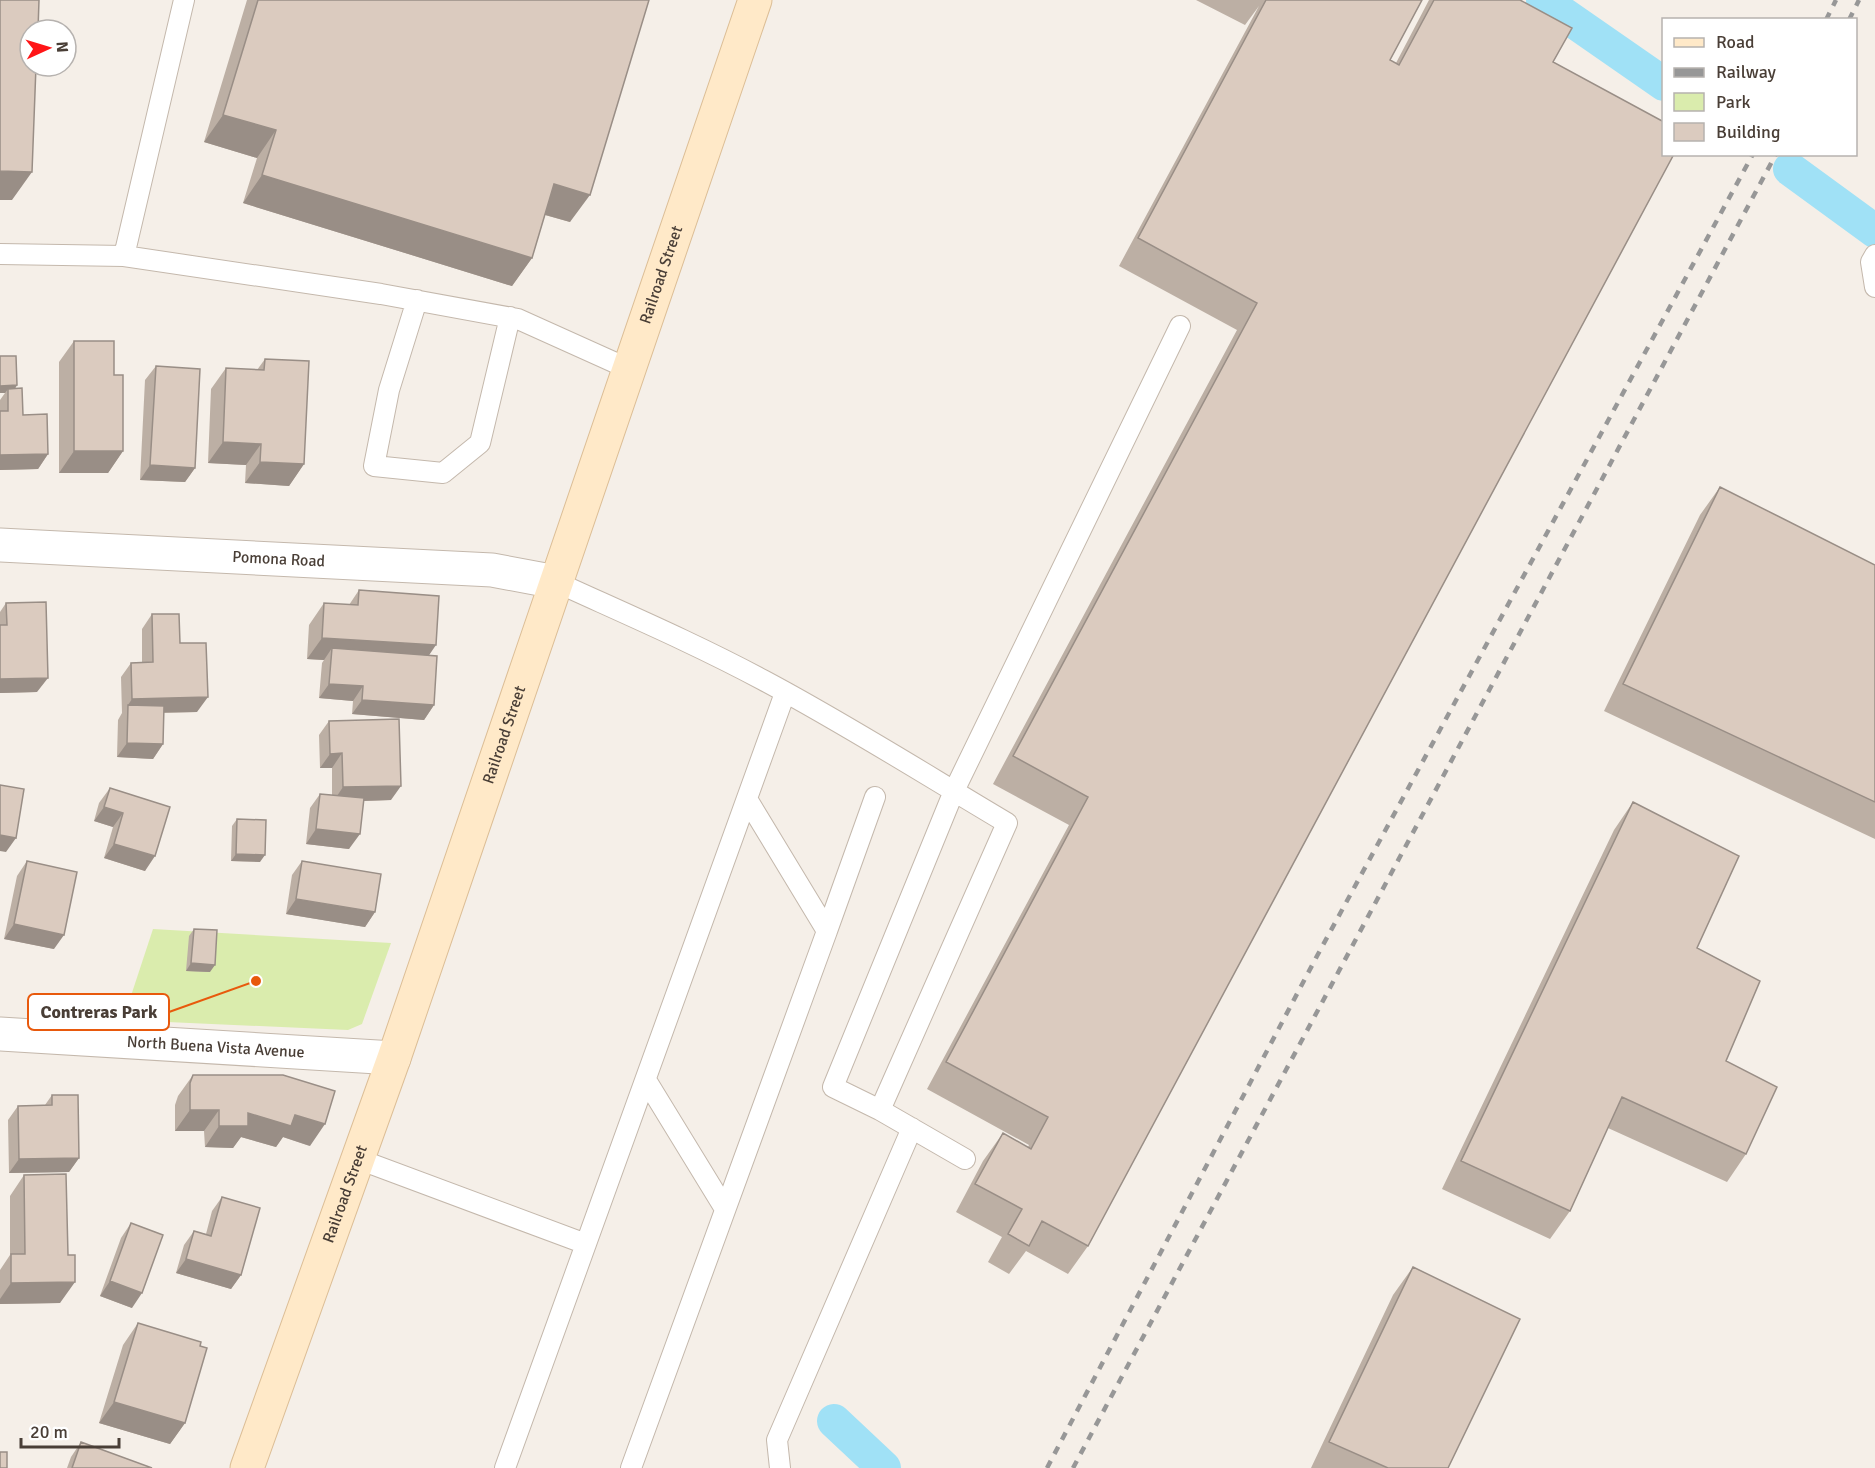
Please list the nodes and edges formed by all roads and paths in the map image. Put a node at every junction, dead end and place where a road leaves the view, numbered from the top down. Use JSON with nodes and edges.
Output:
{"nodes":[{"id":1,"x":184,"y":0,"type":"edge"},
{"id":2,"x":755,"y":0,"type":"edge"},
{"id":3,"x":0,"y":254,"type":"edge"},
{"id":4,"x":124,"y":256,"type":"junction"},
{"id":5,"x":1873,"y":259,"type":"edge"},
{"id":6,"x":1875,"y":287,"type":"edge"},
{"id":7,"x":417,"y":300,"type":"junction"},
{"id":8,"x":510,"y":317,"type":"junction"},
{"id":9,"x":1180,"y":326,"type":"dead end"},
{"id":10,"x":629,"y":369,"type":"junction"},
{"id":11,"x":0,"y":545,"type":"edge"},
{"id":12,"x":556,"y":582,"type":"junction"},
{"id":13,"x":785,"y":693,"type":"junction"},
{"id":14,"x":954,"y":791,"type":"junction"},
{"id":15,"x":875,"y":797,"type":"dead end"},
{"id":16,"x":747,"y":800,"type":"junction"},
{"id":17,"x":827,"y":931,"type":"junction"},
{"id":18,"x":0,"y":1034,"type":"edge"},
{"id":19,"x":394,"y":1058,"type":"junction"},
{"id":20,"x":646,"y":1080,"type":"junction"},
{"id":21,"x":884,"y":1101,"type":"junction"},
{"id":22,"x":912,"y":1128,"type":"junction"},
{"id":23,"x":965,"y":1159,"type":"dead end"},
{"id":24,"x":358,"y":1160,"type":"junction"},
{"id":25,"x":725,"y":1209,"type":"junction"},
{"id":26,"x":586,"y":1244,"type":"junction"},
{"id":27,"x":247,"y":1468,"type":"edge"},
{"id":28,"x":505,"y":1468,"type":"edge"},
{"id":29,"x":631,"y":1468,"type":"edge"},
{"id":30,"x":780,"y":1468,"type":"edge"}],
"edges":[{"from":1,"to":4,"type":"lane"},
{"from":2,"to":10,"type":"main road","name":"Railroad Street"},
{"from":3,"to":4,"type":"lane"},
{"from":4,"to":7,"type":"lane"},
{"from":5,"to":6,"type":"lane"},
{"from":7,"to":8,"type":"lane"},
{"from":7,"to":8,"type":"lane"},
{"from":8,"to":10,"type":"lane"},
{"from":9,"to":14,"type":"lane"},
{"from":10,"to":12,"type":"main road","name":"Railroad Street"},
{"from":11,"to":12,"type":"street","name":"Pomona Road"},
{"from":12,"to":13,"type":"lane"},
{"from":12,"to":19,"type":"main road","name":"Railroad Street"},
{"from":13,"to":14,"type":"lane"},
{"from":13,"to":16,"type":"lane"},
{"from":14,"to":21,"type":"lane"},
{"from":14,"to":21,"type":"lane"},
{"from":15,"to":17,"type":"lane"},
{"from":16,"to":17,"type":"lane"},
{"from":16,"to":20,"type":"lane"},
{"from":17,"to":25,"type":"lane"},
{"from":18,"to":19,"type":"street","name":"North Buena Vista Avenue"},
{"from":19,"to":24,"type":"main road","name":"Railroad Street"},
{"from":20,"to":25,"type":"lane"},
{"from":20,"to":26,"type":"lane"},
{"from":21,"to":22,"type":"lane"},
{"from":22,"to":23,"type":"lane"},
{"from":22,"to":30,"type":"lane"},
{"from":24,"to":26,"type":"lane"},
{"from":24,"to":27,"type":"main road","name":"Railroad Street"},
{"from":25,"to":29,"type":"lane"},
{"from":26,"to":28,"type":"lane"}]}
